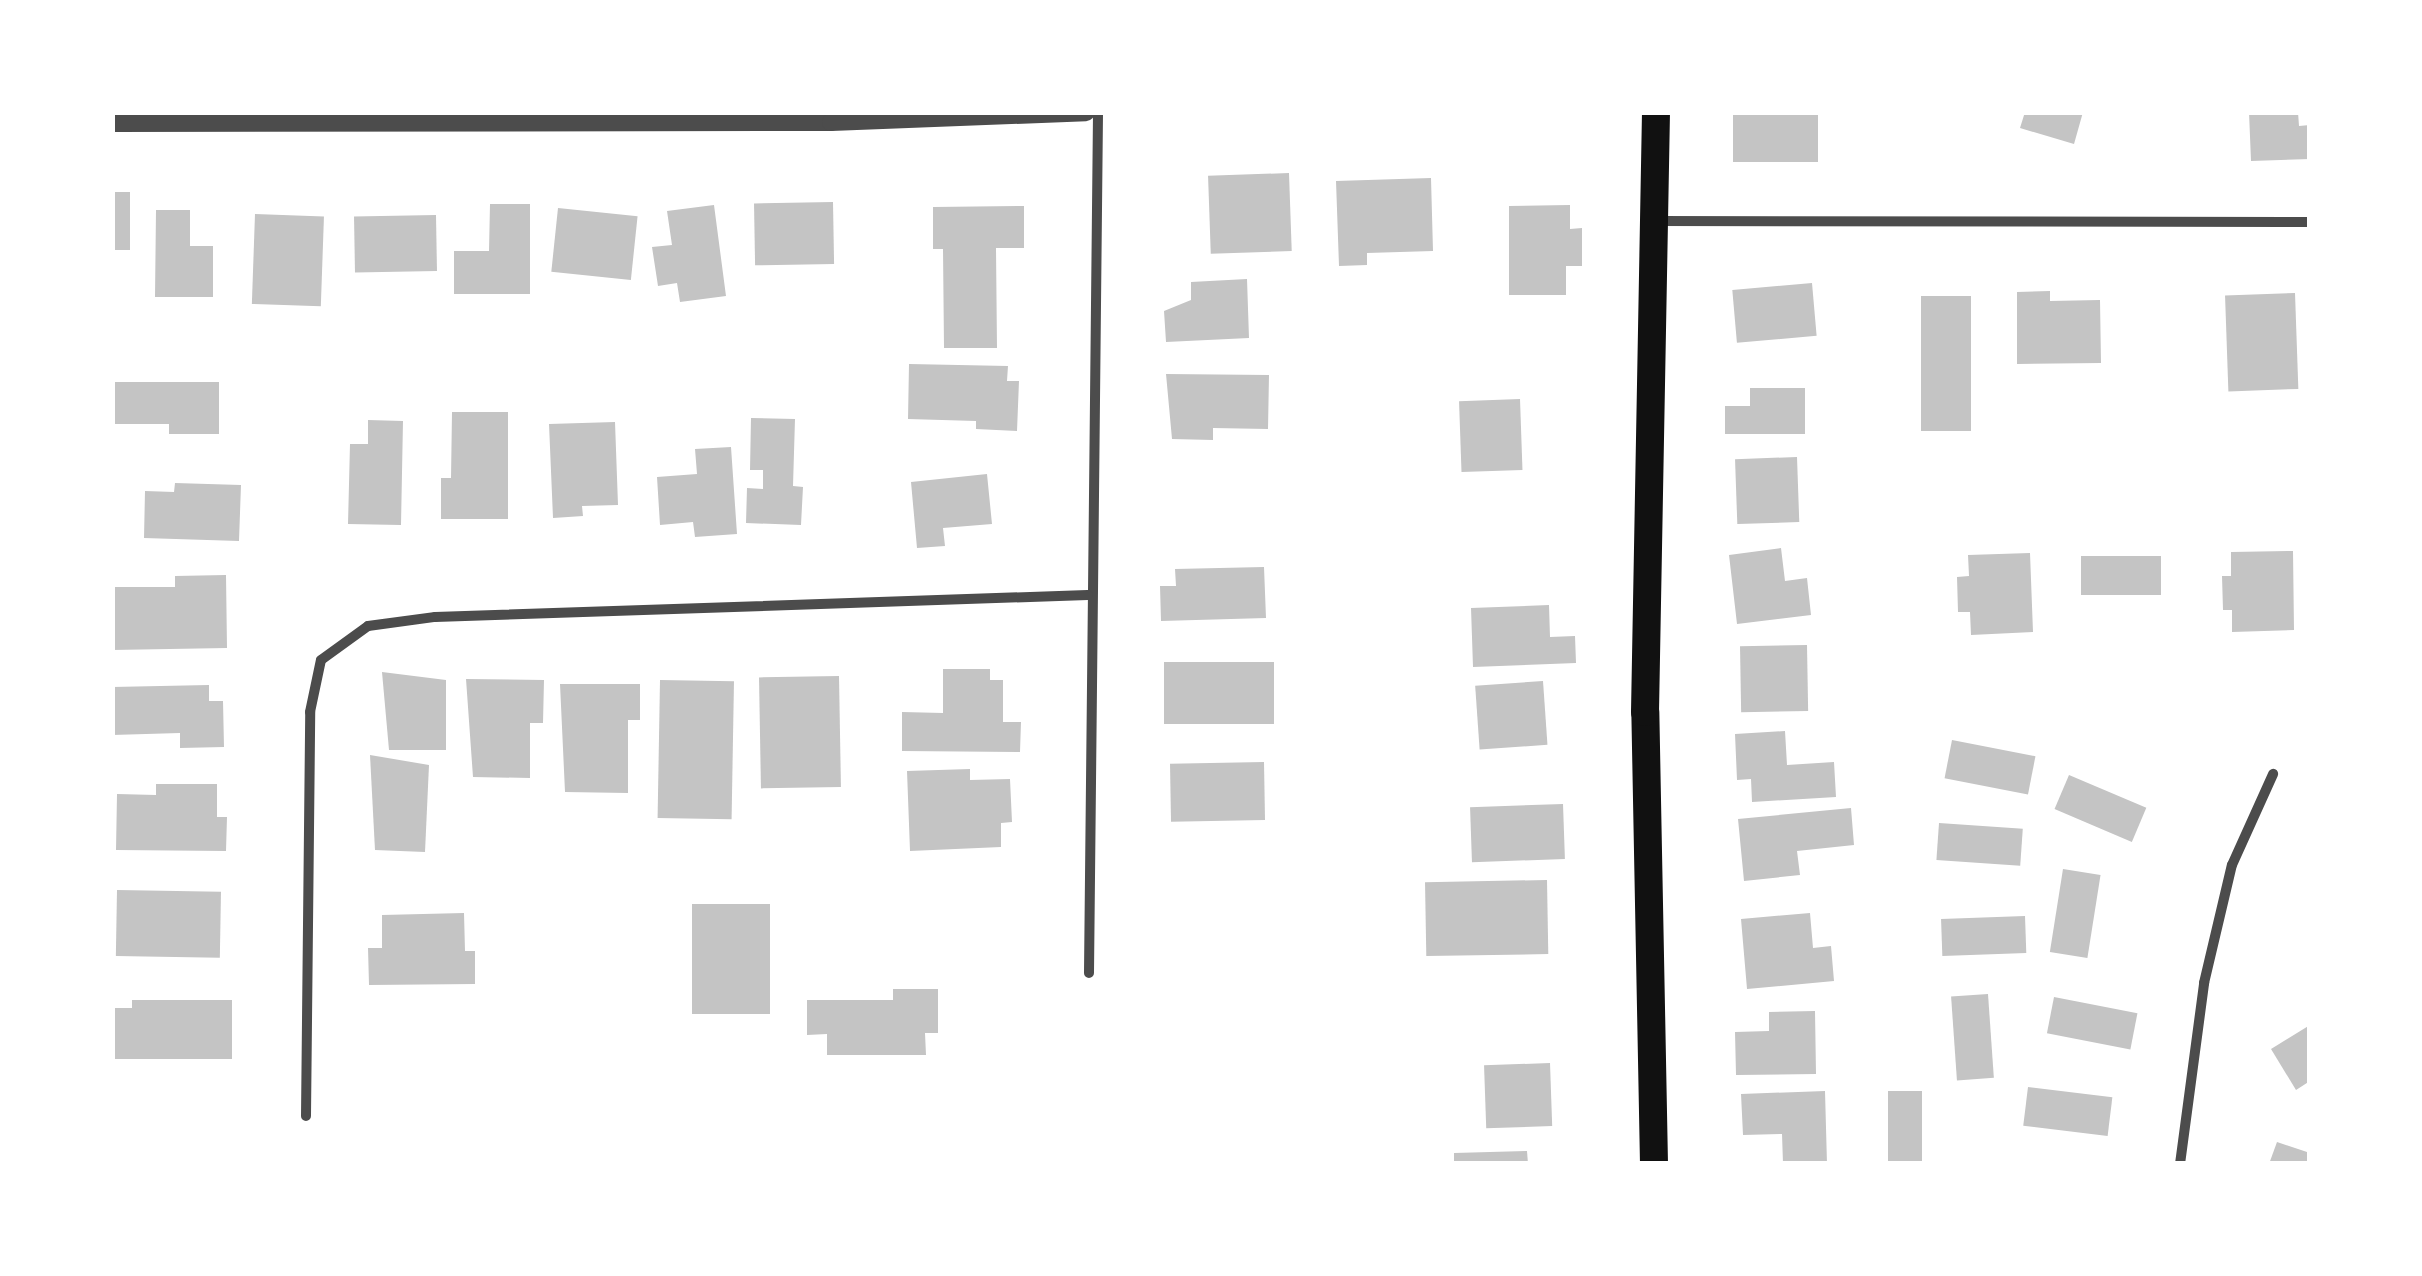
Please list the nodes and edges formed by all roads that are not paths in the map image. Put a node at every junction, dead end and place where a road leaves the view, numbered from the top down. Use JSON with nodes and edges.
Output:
{"nodes":[{"id":1,"x":1086,"y":112,"type":"edge"},
{"id":2,"x":1098,"y":112,"type":"edge"},
{"id":3,"x":1656,"y":112,"type":"edge"},
{"id":4,"x":112,"y":123,"type":"edge"},
{"id":5,"x":1650,"y":220,"type":"junction"},
{"id":6,"x":2310,"y":222,"type":"edge"},
{"id":7,"x":1088,"y":595,"type":"junction"},
{"id":8,"x":2274,"y":774,"type":"dead end"},
{"id":9,"x":1089,"y":973,"type":"dead end"},
{"id":10,"x":306,"y":1116,"type":"dead end"},
{"id":11,"x":1654,"y":1164,"type":"edge"},
{"id":12,"x":2180,"y":1164,"type":"edge"}],
"edges":[{"from":1,"to":4,"type":"street"},
{"from":2,"to":7,"type":"street"},
{"from":3,"to":5,"type":"highway"},
{"from":5,"to":6,"type":"street"},
{"from":5,"to":11,"type":"highway"},
{"from":7,"to":9,"type":"street"},
{"from":7,"to":10,"type":"street"},
{"from":8,"to":12,"type":"street"}]}
